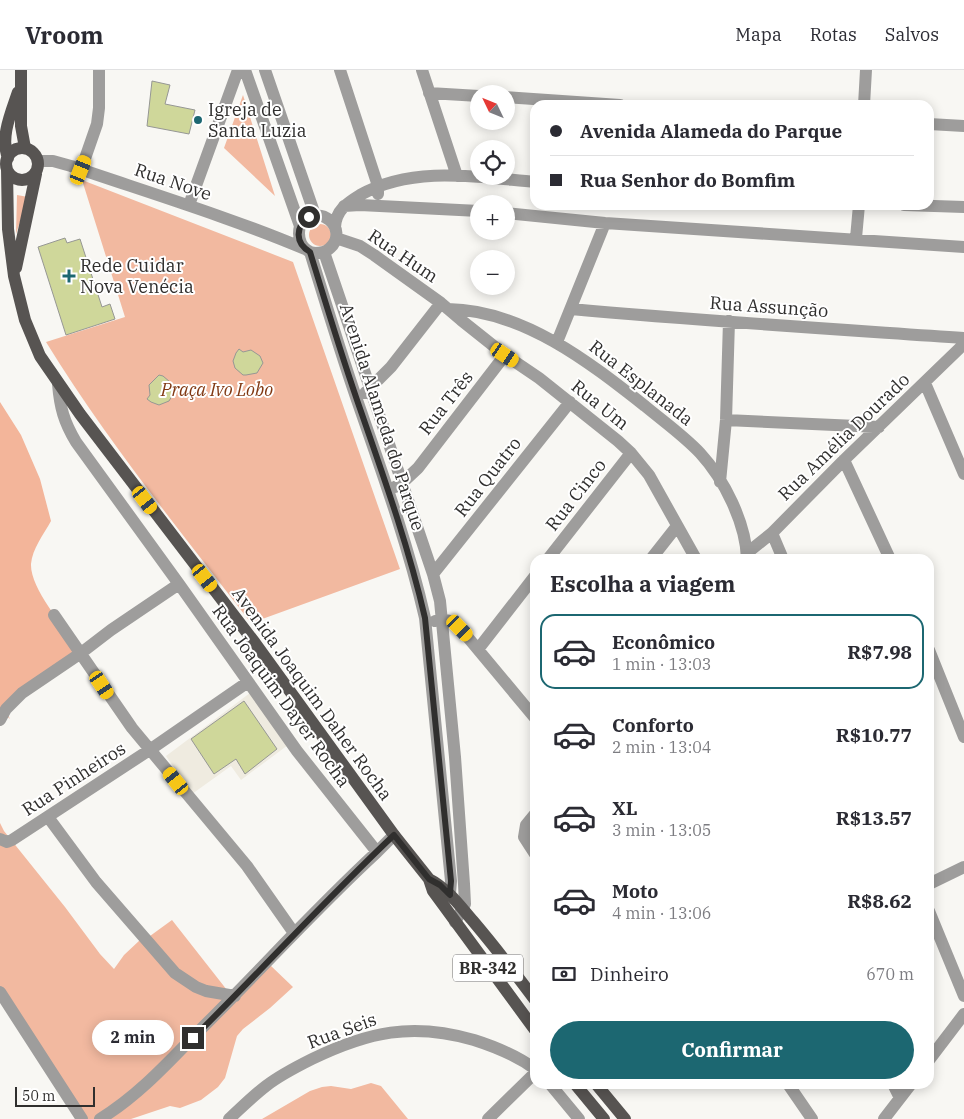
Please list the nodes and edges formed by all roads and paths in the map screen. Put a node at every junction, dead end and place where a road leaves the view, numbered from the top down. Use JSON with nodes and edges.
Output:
{"nodes":[{"id":1,"x":21,"y":70,"type":"edge"},
{"id":2,"x":99,"y":70,"type":"edge"},
{"id":3,"x":238,"y":70,"type":"edge"},
{"id":4,"x":245,"y":70,"type":"edge"},
{"id":5,"x":265,"y":70,"type":"edge"},
{"id":6,"x":340,"y":70,"type":"edge"},
{"id":7,"x":422,"y":70,"type":"edge"},
{"id":8,"x":866,"y":70,"type":"edge"},
{"id":9,"x":19,"y":90,"type":"junction"},
{"id":10,"x":429,"y":93,"type":"junction"},
{"id":11,"x":470,"y":95,"type":"edge"},
{"id":12,"x":515,"y":98,"type":"edge"},
{"id":13,"x":549,"y":100,"type":"edge"},
{"id":14,"x":864,"y":100,"type":"edge"},
{"id":15,"x":0,"y":114,"type":"edge"},
{"id":16,"x":934,"y":124,"type":"edge"},
{"id":17,"x":964,"y":126,"type":"edge"},
{"id":18,"x":1,"y":141,"type":"edge"},
{"id":19,"x":23,"y":148,"type":"junction"},
{"id":20,"x":5,"y":162,"type":"edge"},
{"id":21,"x":37,"y":168,"type":"junction"},
{"id":22,"x":81,"y":170,"type":"junction"},
{"id":23,"x":456,"y":176,"type":"junction"},
{"id":24,"x":530,"y":182,"type":"edge"},
{"id":25,"x":378,"y":186,"type":"junction"},
{"id":26,"x":189,"y":205,"type":"junction"},
{"id":27,"x":344,"y":206,"type":"junction"},
{"id":28,"x":376,"y":206,"type":"junction"},
{"id":29,"x":934,"y":206,"type":"edge"},
{"id":30,"x":964,"y":207,"type":"edge"},
{"id":31,"x":859,"y":210,"type":"edge"},
{"id":32,"x":470,"y":211,"type":"edge"},
{"id":33,"x":515,"y":214,"type":"edge"},
{"id":34,"x":318,"y":215,"type":"junction"},
{"id":35,"x":604,"y":223,"type":"junction"},
{"id":36,"x":299,"y":229,"type":"junction"},
{"id":37,"x":335,"y":232,"type":"junction"},
{"id":38,"x":270,"y":234,"type":"junction"},
{"id":39,"x":856,"y":238,"type":"junction"},
{"id":40,"x":964,"y":247,"type":"edge"},
{"id":41,"x":308,"y":250,"type":"junction"},
{"id":42,"x":324,"y":252,"type":"junction"},
{"id":43,"x":14,"y":276,"type":"junction"},
{"id":44,"x":444,"y":306,"type":"junction"},
{"id":45,"x":572,"y":310,"type":"junction"},
{"id":46,"x":482,"y":312,"type":"junction"},
{"id":47,"x":729,"y":321,"type":"junction"},
{"id":48,"x":472,"y":328,"type":"junction"},
{"id":49,"x":964,"y":338,"type":"edge"},
{"id":50,"x":557,"y":342,"type":"junction"},
{"id":51,"x":964,"y":344,"type":"edge"},
{"id":52,"x":505,"y":355,"type":"junction"},
{"id":53,"x":925,"y":383,"type":"junction"},
{"id":54,"x":58,"y":384,"type":"junction"},
{"id":55,"x":370,"y":389,"type":"junction"},
{"id":56,"x":356,"y":398,"type":"junction"},
{"id":57,"x":570,"y":402,"type":"junction"},
{"id":58,"x":726,"y":420,"type":"junction"},
{"id":59,"x":879,"y":427,"type":"junction"},
{"id":60,"x":631,"y":453,"type":"junction"},
{"id":61,"x":844,"y":460,"type":"junction"},
{"id":62,"x":964,"y":474,"type":"edge"},
{"id":63,"x":720,"y":482,"type":"junction"},
{"id":64,"x":402,"y":483,"type":"junction"},
{"id":65,"x":389,"y":490,"type":"junction"},
{"id":66,"x":677,"y":526,"type":"junction"},
{"id":67,"x":772,"y":533,"type":"junction"},
{"id":68,"x":552,"y":554,"type":"edge"},
{"id":69,"x":655,"y":554,"type":"edge"},
{"id":70,"x":693,"y":554,"type":"edge"},
{"id":71,"x":747,"y":554,"type":"edge"},
{"id":72,"x":749,"y":554,"type":"edge"},
{"id":73,"x":781,"y":554,"type":"edge"},
{"id":74,"x":888,"y":554,"type":"edge"},
{"id":75,"x":433,"y":574,"type":"junction"},
{"id":76,"x":530,"y":582,"type":"edge"},
{"id":77,"x":179,"y":584,"type":"junction"},
{"id":78,"x":54,"y":615,"type":"dead end"},
{"id":79,"x":442,"y":619,"type":"junction"},
{"id":80,"x":426,"y":624,"type":"junction"},
{"id":81,"x":479,"y":648,"type":"junction"},
{"id":82,"x":81,"y":653,"type":"junction"},
{"id":83,"x":934,"y":662,"type":"edge"},
{"id":84,"x":248,"y":682,"type":"junction"},
{"id":85,"x":530,"y":709,"type":"edge"},
{"id":86,"x":0,"y":720,"type":"edge"},
{"id":87,"x":964,"y":737,"type":"edge"},
{"id":88,"x":151,"y":750,"type":"junction"},
{"id":89,"x":48,"y":818,"type":"junction"},
{"id":90,"x":530,"y":820,"type":"edge"},
{"id":91,"x":394,"y":835,"type":"junction"},
{"id":92,"x":0,"y":839,"type":"edge"},
{"id":93,"x":530,"y":846,"type":"edge"},
{"id":94,"x":377,"y":852,"type":"junction"},
{"id":95,"x":964,"y":866,"type":"edge"},
{"id":96,"x":934,"y":881,"type":"edge"},
{"id":97,"x":446,"y":900,"type":"junction"},
{"id":98,"x":463,"y":909,"type":"junction"},
{"id":99,"x":455,"y":922,"type":"junction"},
{"id":100,"x":934,"y":923,"type":"edge"},
{"id":101,"x":294,"y":933,"type":"junction"},
{"id":102,"x":0,"y":992,"type":"edge"},
{"id":103,"x":530,"y":993,"type":"edge"},
{"id":104,"x":236,"y":996,"type":"junction"},
{"id":105,"x":964,"y":996,"type":"edge"},
{"id":106,"x":964,"y":1014,"type":"edge"},
{"id":107,"x":530,"y":1023,"type":"edge"},
{"id":108,"x":934,"y":1053,"type":"edge"},
{"id":109,"x":530,"y":1067,"type":"edge"},
{"id":110,"x":530,"y":1076,"type":"edge"},
{"id":111,"x":554,"y":1089,"type":"edge"},
{"id":112,"x":579,"y":1089,"type":"edge"},
{"id":113,"x":600,"y":1089,"type":"edge"},
{"id":114,"x":791,"y":1089,"type":"edge"},
{"id":115,"x":896,"y":1089,"type":"edge"},
{"id":116,"x":907,"y":1089,"type":"edge"},
{"id":117,"x":900,"y":1098,"type":"junction"},
{"id":118,"x":82,"y":1119,"type":"edge"},
{"id":119,"x":100,"y":1119,"type":"edge"},
{"id":120,"x":229,"y":1119,"type":"edge"},
{"id":121,"x":488,"y":1119,"type":"edge"},
{"id":122,"x":578,"y":1119,"type":"edge"},
{"id":123,"x":604,"y":1119,"type":"edge"},
{"id":124,"x":625,"y":1119,"type":"edge"},
{"id":125,"x":812,"y":1119,"type":"edge"},
{"id":126,"x":884,"y":1119,"type":"edge"}],
"edges":[{"from":1,"to":9,"type":"main road"},
{"from":2,"to":22,"type":"street"},
{"from":3,"to":26,"type":"street"},
{"from":4,"to":36,"type":"street","name":"Avenida Alameda do Parque"},
{"from":5,"to":34,"type":"street"},
{"from":6,"to":25,"type":"street"},
{"from":7,"to":10,"type":"street"},
{"from":8,"to":14,"type":"street"},
{"from":9,"to":15,"type":"main road"},
{"from":9,"to":18,"type":"main road"},
{"from":9,"to":19,"type":"main road"},
{"from":10,"to":11,"type":"street"},
{"from":10,"to":23,"type":"street"},
{"from":12,"to":13,"type":"street"},
{"from":16,"to":17,"type":"street"},
{"from":18,"to":19,"type":"main road"},
{"from":18,"to":20,"type":"main road","name":"Avenida Joaquim Daher Rocha"},
{"from":19,"to":20,"type":"main road"},
{"from":19,"to":21,"type":"main road"},
{"from":20,"to":21,"type":"main road"},
{"from":20,"to":43,"type":"main road","name":"Avenida Joaquim Daher Rocha","number":"BR-342"},
{"from":21,"to":22,"type":"street","name":"Rua Nove"},
{"from":21,"to":43,"type":"main road","name":"Avenida Joaquim Daher Rocha","number":"BR-342"},
{"from":22,"to":26,"type":"street","name":"Rua Nove"},
{"from":23,"to":24,"type":"street"},
{"from":23,"to":25,"type":"street"},
{"from":25,"to":27,"type":"street"},
{"from":25,"to":28,"type":"street"},
{"from":26,"to":38,"type":"street","name":"Rua Nove"},
{"from":27,"to":28,"type":"street"},
{"from":27,"to":34,"type":"street"},
{"from":27,"to":37,"type":"street"},
{"from":28,"to":32,"type":"street"},
{"from":29,"to":30,"type":"street"},
{"from":31,"to":39,"type":"street"},
{"from":33,"to":35,"type":"street"},
{"from":34,"to":36,"type":"street"},
{"from":34,"to":37,"type":"street"},
{"from":35,"to":39,"type":"street"},
{"from":35,"to":45,"type":"street"},
{"from":36,"to":38,"type":"street"},
{"from":36,"to":41,"type":"street","name":"Avenida Alameda do Parque"},
{"from":37,"to":42,"type":"street"},
{"from":37,"to":44,"type":"street","name":"Rua Hum"},
{"from":38,"to":41,"type":"street"},
{"from":39,"to":40,"type":"street"},
{"from":41,"to":42,"type":"street"},
{"from":41,"to":56,"type":"street","name":"Avenida Alameda do Parque"},
{"from":42,"to":55,"type":"street","name":"Avenida Alameda do Parque"},
{"from":43,"to":54,"type":"main road","name":"Avenida Joaquim Daher Rocha","number":"BR-342"},
{"from":44,"to":46,"type":"street","name":"Rua Esplanada"},
{"from":44,"to":48,"type":"street","name":"Rua Um"},
{"from":44,"to":55,"type":"street"},
{"from":45,"to":47,"type":"street","name":"Rua Assunção"},
{"from":45,"to":50,"type":"street"},
{"from":46,"to":48,"type":"street"},
{"from":46,"to":50,"type":"street","name":"Rua Esplanada"},
{"from":47,"to":49,"type":"street","name":"Rua Assunção"},
{"from":47,"to":58,"type":"street"},
{"from":48,"to":52,"type":"street","name":"Rua Um"},
{"from":50,"to":63,"type":"street","name":"Rua Esplanada"},
{"from":51,"to":53,"type":"street","name":"Rua Amélia Dourado"},
{"from":52,"to":57,"type":"street","name":"Rua Um"},
{"from":52,"to":64,"type":"street","name":"Rua Três"},
{"from":53,"to":59,"type":"street","name":"Rua Amélia Dourado"},
{"from":53,"to":62,"type":"street"},
{"from":54,"to":77,"type":"street","name":"Rua Joaquim Dayer Rocha"},
{"from":54,"to":91,"type":"main road","name":"Avenida Joaquim Daher Rocha","number":"BR-342"},
{"from":55,"to":56,"type":"street"},
{"from":55,"to":64,"type":"street","name":"Avenida Alameda do Parque"},
{"from":56,"to":65,"type":"street","name":"Avenida Alameda do Parque"},
{"from":57,"to":60,"type":"street","name":"Rua Um"},
{"from":57,"to":75,"type":"street","name":"Rua Quatro"},
{"from":58,"to":59,"type":"street"},
{"from":58,"to":63,"type":"street"},
{"from":59,"to":61,"type":"street","name":"Rua Amélia Dourado"},
{"from":60,"to":66,"type":"street","name":"Rua Um"},
{"from":60,"to":68,"type":"street","name":"Rua Cinco"},
{"from":61,"to":67,"type":"street","name":"Rua Amélia Dourado"},
{"from":61,"to":74,"type":"street"},
{"from":63,"to":71,"type":"street","name":"Rua Esplanada"},
{"from":64,"to":65,"type":"street","name":"Rua Três"},
{"from":64,"to":75,"type":"street","name":"Avenida Alameda do Parque"},
{"from":65,"to":80,"type":"street","name":"Avenida Alameda do Parque"},
{"from":66,"to":69,"type":"street"},
{"from":66,"to":70,"type":"street","name":"Rua Um"},
{"from":67,"to":72,"type":"street","name":"Rua Amélia Dourado"},
{"from":67,"to":73,"type":"street"},
{"from":75,"to":79,"type":"street","name":"Avenida Alameda do Parque"},
{"from":76,"to":81,"type":"street"},
{"from":77,"to":82,"type":"street"},
{"from":77,"to":84,"type":"street","name":"Rua Joaquim Dayer Rocha"},
{"from":78,"to":82,"type":"street"},
{"from":79,"to":80,"type":"street"},
{"from":79,"to":81,"type":"street"},
{"from":79,"to":98,"type":"street","name":"Avenida Alameda do Parque"},
{"from":80,"to":97,"type":"street","name":"Avenida Alameda do Parque"},
{"from":81,"to":85,"type":"street"},
{"from":82,"to":86,"type":"street"},
{"from":82,"to":88,"type":"street"},
{"from":83,"to":87,"type":"street"},
{"from":84,"to":88,"type":"street","name":"Rua Pinheiros"},
{"from":84,"to":94,"type":"street","name":"Rua Joaquim Dayer Rocha"},
{"from":88,"to":89,"type":"street","name":"Rua Pinheiros"},
{"from":88,"to":101,"type":"street"},
{"from":89,"to":92,"type":"street","name":"Rua Pinheiros"},
{"from":89,"to":104,"type":"street"},
{"from":90,"to":93,"type":"street"},
{"from":91,"to":94,"type":"street"},
{"from":91,"to":97,"type":"main road","name":"Avenida Joaquim Daher Rocha","number":"BR-342"},
{"from":94,"to":101,"type":"street"},
{"from":95,"to":96,"type":"street"},
{"from":97,"to":98,"type":"main road","number":"BR-342"},
{"from":97,"to":99,"type":"main road","number":"BR-342"},
{"from":98,"to":99,"type":"street","name":"Avenida Alameda do Parque"},
{"from":98,"to":103,"type":"main road","number":"BR-342"},
{"from":99,"to":107,"type":"main road","number":"BR-342"},
{"from":100,"to":105,"type":"street"},
{"from":101,"to":104,"type":"street"},
{"from":102,"to":118,"type":"street"},
{"from":104,"to":119,"type":"street"},
{"from":106,"to":108,"type":"street"},
{"from":109,"to":120,"type":"street","name":"Rua Seis"},
{"from":110,"to":121,"type":"street"},
{"from":111,"to":122,"type":"street"},
{"from":112,"to":123,"type":"main road"},
{"from":113,"to":124,"type":"main road"},
{"from":114,"to":125,"type":"street"},
{"from":115,"to":117,"type":"street"},
{"from":116,"to":117,"type":"street"},
{"from":117,"to":126,"type":"street"}]}
